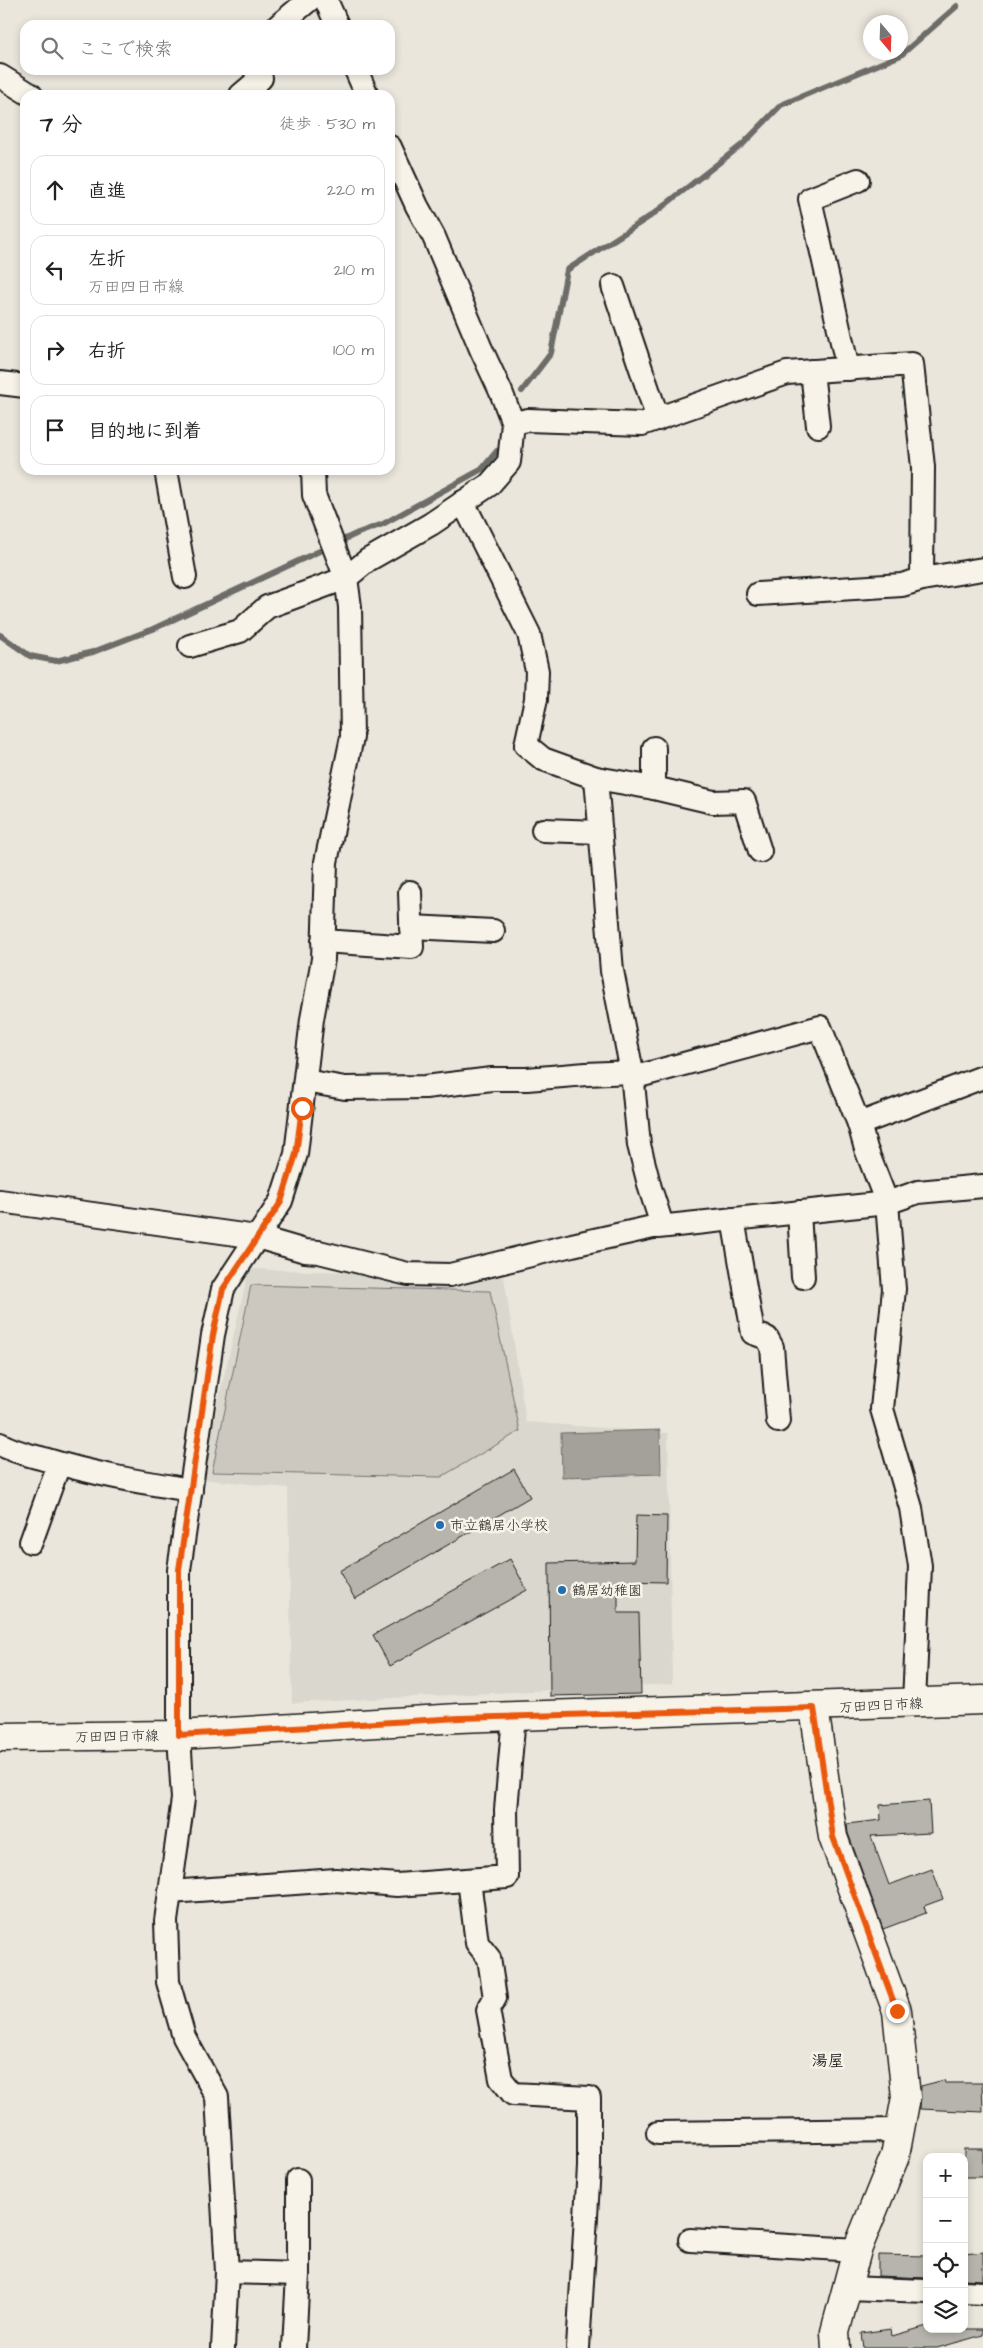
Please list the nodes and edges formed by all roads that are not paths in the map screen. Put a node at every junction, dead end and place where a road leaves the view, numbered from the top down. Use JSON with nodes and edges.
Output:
{"nodes":[{"id":1,"x":310,"y":0,"type":"edge"},
{"id":2,"x":326,"y":0,"type":"edge"},
{"id":3,"x":285,"y":20,"type":"edge"},
{"id":4,"x":335,"y":20,"type":"edge"},
{"id":5,"x":259,"y":75,"type":"edge"},
{"id":6,"x":358,"y":75,"type":"edge"},
{"id":7,"x":0,"y":76,"type":"edge"},
{"id":8,"x":23,"y":90,"type":"edge"},
{"id":9,"x":247,"y":90,"type":"edge"},
{"id":10,"x":365,"y":90,"type":"edge"},
{"id":11,"x":395,"y":157,"type":"edge"},
{"id":12,"x":858,"y":180,"type":"dead end"},
{"id":13,"x":613,"y":286,"type":"dead end"},
{"id":14,"x":848,"y":368,"type":"junction"},
{"id":15,"x":812,"y":371,"type":"junction"},
{"id":16,"x":0,"y":383,"type":"edge"},
{"id":17,"x":20,"y":385,"type":"edge"},
{"id":18,"x":658,"y":419,"type":"junction"},
{"id":19,"x":512,"y":423,"type":"junction"},
{"id":20,"x":818,"y":426,"type":"dead end"},
{"id":21,"x":167,"y":475,"type":"edge"},
{"id":22,"x":313,"y":475,"type":"edge"},
{"id":23,"x":463,"y":502,"type":"junction"},
{"id":24,"x":982,"y":572,"type":"edge"},
{"id":25,"x":185,"y":577,"type":"dead end"},
{"id":26,"x":346,"y":578,"type":"junction"},
{"id":27,"x":922,"y":579,"type":"junction"},
{"id":28,"x":758,"y":594,"type":"dead end"},
{"id":29,"x":190,"y":646,"type":"dead end"},
{"id":30,"x":654,"y":748,"type":"dead end"},
{"id":31,"x":596,"y":778,"type":"junction"},
{"id":32,"x":654,"y":788,"type":"junction"},
{"id":33,"x":543,"y":830,"type":"dead end"},
{"id":34,"x":600,"y":832,"type":"junction"},
{"id":35,"x":760,"y":851,"type":"dead end"},
{"id":36,"x":410,"y":892,"type":"dead end"},
{"id":37,"x":412,"y":927,"type":"junction"},
{"id":38,"x":493,"y":931,"type":"dead end"},
{"id":39,"x":323,"y":941,"type":"junction"},
{"id":40,"x":632,"y":1075,"type":"junction"},
{"id":41,"x":983,"y":1077,"type":"edge"},
{"id":42,"x":305,"y":1081,"type":"junction"},
{"id":43,"x":859,"y":1124,"type":"junction"},
{"id":44,"x":983,"y":1186,"type":"edge"},
{"id":45,"x":0,"y":1201,"type":"edge"},
{"id":46,"x":886,"y":1203,"type":"junction"},
{"id":47,"x":799,"y":1212,"type":"junction"},
{"id":48,"x":734,"y":1219,"type":"junction"},
{"id":49,"x":662,"y":1225,"type":"junction"},
{"id":50,"x":257,"y":1237,"type":"junction"},
{"id":51,"x":803,"y":1277,"type":"dead end"},
{"id":52,"x":778,"y":1421,"type":"dead end"},
{"id":53,"x":0,"y":1444,"type":"edge"},
{"id":54,"x":59,"y":1464,"type":"junction"},
{"id":55,"x":191,"y":1490,"type":"junction"},
{"id":56,"x":31,"y":1542,"type":"dead end"},
{"id":57,"x":914,"y":1703,"type":"junction"},
{"id":58,"x":982,"y":1704,"type":"edge"},
{"id":59,"x":814,"y":1708,"type":"junction"},
{"id":60,"x":514,"y":1716,"type":"junction"},
{"id":61,"x":179,"y":1735,"type":"junction"},
{"id":62,"x":0,"y":1736,"type":"edge"},
{"id":63,"x":469,"y":1880,"type":"junction"},
{"id":64,"x":170,"y":1892,"type":"junction"},
{"id":65,"x":900,"y":2130,"type":"junction"},
{"id":66,"x":658,"y":2133,"type":"dead end"},
{"id":67,"x":298,"y":2180,"type":"dead end"},
{"id":68,"x":690,"y":2240,"type":"dead end"},
{"id":69,"x":857,"y":2250,"type":"junction"},
{"id":70,"x":227,"y":2272,"type":"junction"},
{"id":71,"x":298,"y":2274,"type":"junction"},
{"id":72,"x":847,"y":2288,"type":"junction"},
{"id":73,"x":923,"y":2291,"type":"edge"},
{"id":74,"x":968,"y":2292,"type":"edge"},
{"id":75,"x":983,"y":2293,"type":"edge"},
{"id":76,"x":223,"y":2348,"type":"edge"},
{"id":77,"x":294,"y":2348,"type":"edge"},
{"id":78,"x":578,"y":2348,"type":"edge"},
{"id":79,"x":836,"y":2348,"type":"edge"}],
"edges":[{"from":1,"to":3,"type":"street"},
{"from":2,"to":4,"type":"street"},
{"from":5,"to":9,"type":"street"},
{"from":6,"to":10,"type":"street"},
{"from":7,"to":8,"type":"street"},
{"from":11,"to":19,"type":"street"},
{"from":12,"to":14,"type":"street"},
{"from":13,"to":18,"type":"street"},
{"from":14,"to":15,"type":"street"},
{"from":14,"to":27,"type":"street"},
{"from":15,"to":18,"type":"street"},
{"from":15,"to":20,"type":"street"},
{"from":16,"to":17,"type":"street"},
{"from":18,"to":19,"type":"street"},
{"from":19,"to":23,"type":"street"},
{"from":21,"to":25,"type":"street"},
{"from":22,"to":26,"type":"street"},
{"from":23,"to":26,"type":"street"},
{"from":23,"to":31,"type":"street"},
{"from":24,"to":27,"type":"street"},
{"from":26,"to":29,"type":"street"},
{"from":26,"to":39,"type":"street"},
{"from":27,"to":28,"type":"street"},
{"from":30,"to":32,"type":"street"},
{"from":31,"to":32,"type":"street"},
{"from":31,"to":34,"type":"street"},
{"from":32,"to":35,"type":"street"},
{"from":33,"to":34,"type":"street"},
{"from":34,"to":40,"type":"street"},
{"from":36,"to":37,"type":"street"},
{"from":37,"to":38,"type":"street"},
{"from":37,"to":39,"type":"street"},
{"from":39,"to":42,"type":"street"},
{"from":40,"to":42,"type":"street"},
{"from":40,"to":43,"type":"street"},
{"from":40,"to":49,"type":"street"},
{"from":41,"to":43,"type":"street"},
{"from":42,"to":50,"type":"street"},
{"from":43,"to":46,"type":"street"},
{"from":44,"to":46,"type":"street"},
{"from":45,"to":50,"type":"street"},
{"from":46,"to":47,"type":"street"},
{"from":46,"to":57,"type":"street"},
{"from":47,"to":48,"type":"street"},
{"from":47,"to":51,"type":"street"},
{"from":48,"to":49,"type":"street"},
{"from":48,"to":52,"type":"street"},
{"from":49,"to":50,"type":"street"},
{"from":50,"to":55,"type":"street"},
{"from":53,"to":54,"type":"street"},
{"from":54,"to":55,"type":"street"},
{"from":54,"to":56,"type":"street"},
{"from":55,"to":61,"type":"street"},
{"from":57,"to":58,"type":"main road","name":"万田四日市線"},
{"from":57,"to":59,"type":"main road","name":"万田四日市線"},
{"from":59,"to":60,"type":"main road","name":"万田四日市線"},
{"from":59,"to":65,"type":"main road"},
{"from":60,"to":61,"type":"main road","name":"万田四日市線"},
{"from":60,"to":63,"type":"street"},
{"from":61,"to":62,"type":"main road","name":"万田四日市線"},
{"from":61,"to":64,"type":"street"},
{"from":63,"to":64,"type":"street"},
{"from":63,"to":78,"type":"street"},
{"from":64,"to":70,"type":"street"},
{"from":65,"to":66,"type":"street"},
{"from":65,"to":69,"type":"main road"},
{"from":67,"to":71,"type":"street"},
{"from":68,"to":69,"type":"street"},
{"from":69,"to":72,"type":"main road"},
{"from":70,"to":71,"type":"street"},
{"from":70,"to":76,"type":"street"},
{"from":71,"to":77,"type":"street"},
{"from":72,"to":73,"type":"street"},
{"from":72,"to":79,"type":"main road"},
{"from":74,"to":75,"type":"street"}]}
